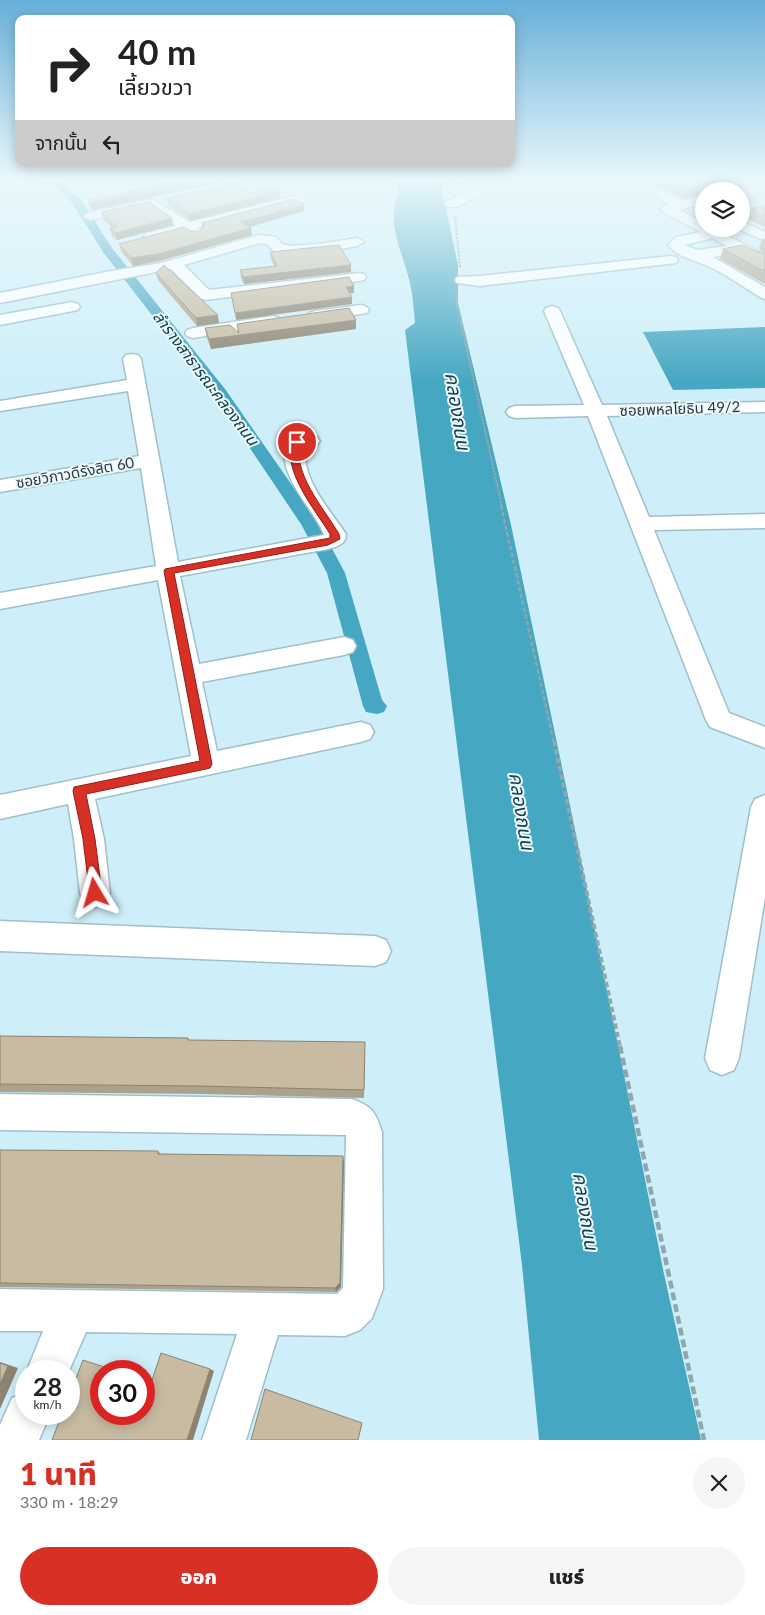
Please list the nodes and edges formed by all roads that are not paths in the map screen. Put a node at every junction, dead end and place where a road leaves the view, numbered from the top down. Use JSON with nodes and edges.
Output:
{"nodes":[{"id":1,"x":148,"y":248,"type":"edge"},
{"id":2,"x":217,"y":248,"type":"edge"},
{"id":3,"x":230,"y":248,"type":"edge"},
{"id":4,"x":280,"y":248,"type":"edge"},
{"id":5,"x":308,"y":248,"type":"edge"},
{"id":6,"x":679,"y":248,"type":"edge"},
{"id":7,"x":730,"y":248,"type":"edge"},
{"id":8,"x":740,"y":248,"type":"edge"},
{"id":9,"x":221,"y":251,"type":"junction"},
{"id":10,"x":694,"y":254,"type":"junction"},
{"id":11,"x":671,"y":260,"type":"dead end"},
{"id":12,"x":157,"y":261,"type":"edge"},
{"id":13,"x":765,"y":261,"type":"edge"},
{"id":14,"x":174,"y":263,"type":"junction"},
{"id":15,"x":359,"y":277,"type":"dead end"},
{"id":16,"x":462,"y":280,"type":"road end"},
{"id":17,"x":765,"y":294,"type":"edge"},
{"id":18,"x":205,"y":295,"type":"junction"},
{"id":19,"x":0,"y":298,"type":"edge"},
{"id":20,"x":72,"y":307,"type":"dead end"},
{"id":21,"x":361,"y":310,"type":"dead end"},
{"id":22,"x":552,"y":311,"type":"dead end"},
{"id":23,"x":223,"y":316,"type":"junction"},
{"id":24,"x":0,"y":320,"type":"edge"},
{"id":25,"x":193,"y":333,"type":"dead end"},
{"id":26,"x":132,"y":359,"type":"dead end"},
{"id":27,"x":137,"y":384,"type":"junction"},
{"id":28,"x":0,"y":406,"type":"edge"},
{"id":29,"x":765,"y":407,"type":"edge"},
{"id":30,"x":515,"y":412,"type":"dead end"},
{"id":31,"x":596,"y":412,"type":"junction"},
{"id":32,"x":310,"y":441,"type":"dead end"},
{"id":33,"x":150,"y":460,"type":"junction"},
{"id":34,"x":0,"y":486,"type":"edge"},
{"id":35,"x":765,"y":521,"type":"edge"},
{"id":36,"x":641,"y":524,"type":"junction"},
{"id":37,"x":168,"y":571,"type":"junction"},
{"id":38,"x":0,"y":600,"type":"edge"},
{"id":39,"x":344,"y":646,"type":"dead end"},
{"id":40,"x":189,"y":675,"type":"junction"},
{"id":41,"x":361,"y":732,"type":"dead end"},
{"id":42,"x":765,"y":738,"type":"edge"},
{"id":43,"x":206,"y":764,"type":"junction"},
{"id":44,"x":79,"y":791,"type":"junction"},
{"id":45,"x":0,"y":806,"type":"edge"},
{"id":46,"x":765,"y":807,"type":"edge"},
{"id":47,"x":95,"y":893,"type":"dead end"},
{"id":48,"x":0,"y":936,"type":"edge"},
{"id":49,"x":375,"y":952,"type":"dead end"},
{"id":50,"x":722,"y":1058,"type":"dead end"},
{"id":51,"x":0,"y":1112,"type":"edge"},
{"id":52,"x":0,"y":1310,"type":"edge"},
{"id":53,"x":74,"y":1311,"type":"junction"},
{"id":54,"x":264,"y":1314,"type":"junction"},
{"id":55,"x":52,"y":1360,"type":"edge"},
{"id":56,"x":23,"y":1425,"type":"edge"},
{"id":57,"x":16,"y":1440,"type":"edge"},
{"id":58,"x":224,"y":1440,"type":"edge"}],
"edges":[{"from":1,"to":12,"type":"street"},
{"from":2,"to":9,"type":"street"},
{"from":3,"to":9,"type":"street"},
{"from":4,"to":5,"type":"street"},
{"from":6,"to":10,"type":"street"},
{"from":7,"to":10,"type":"street"},
{"from":8,"to":13,"type":"street"},
{"from":9,"to":14,"type":"street"},
{"from":10,"to":17,"type":"street"},
{"from":11,"to":16,"type":"street"},
{"from":14,"to":18,"type":"street"},
{"from":14,"to":19,"type":"street"},
{"from":15,"to":18,"type":"street"},
{"from":18,"to":23,"type":"street"},
{"from":20,"to":24,"type":"street"},
{"from":21,"to":23,"type":"street"},
{"from":22,"to":31,"type":"street"},
{"from":23,"to":25,"type":"street"},
{"from":26,"to":27,"type":"street"},
{"from":27,"to":28,"type":"street"},
{"from":27,"to":33,"type":"street"},
{"from":29,"to":31,"type":"street","name":"ซอยพหลโยธิน 49/2"},
{"from":30,"to":31,"type":"street","name":"ซอยพหลโยธิน 49/2"},
{"from":31,"to":36,"type":"street"},
{"from":32,"to":37,"type":"street"},
{"from":33,"to":34,"type":"street","name":"ซอยวิภาวดีรังสิต 60"},
{"from":33,"to":37,"type":"street"},
{"from":35,"to":36,"type":"street"},
{"from":36,"to":42,"type":"street"},
{"from":37,"to":38,"type":"street"},
{"from":37,"to":40,"type":"street"},
{"from":39,"to":40,"type":"street"},
{"from":40,"to":43,"type":"street"},
{"from":41,"to":43,"type":"street"},
{"from":43,"to":44,"type":"street"},
{"from":44,"to":45,"type":"street"},
{"from":44,"to":47,"type":"street"},
{"from":46,"to":50,"type":"street"},
{"from":48,"to":49,"type":"street"},
{"from":51,"to":54,"type":"street"},
{"from":52,"to":53,"type":"street"},
{"from":53,"to":54,"type":"street"},
{"from":53,"to":55,"type":"street"},
{"from":54,"to":58,"type":"street"},
{"from":56,"to":57,"type":"street"}]}
